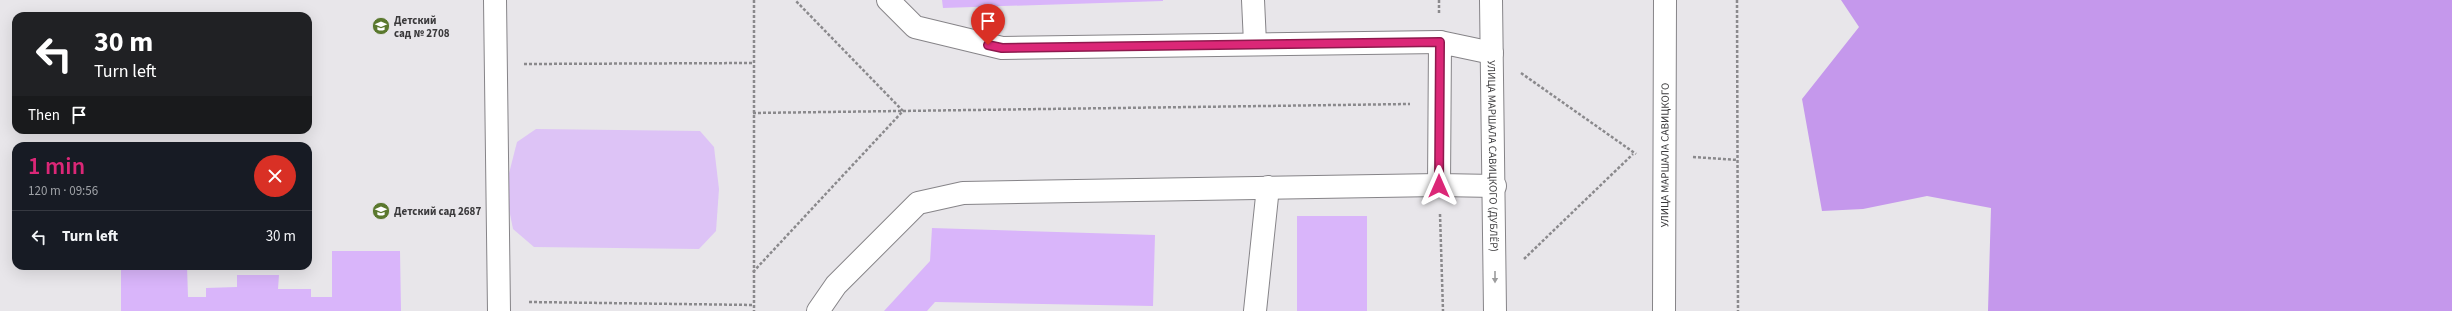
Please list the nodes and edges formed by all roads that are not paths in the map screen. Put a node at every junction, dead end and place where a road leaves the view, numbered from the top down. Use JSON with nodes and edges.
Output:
{"nodes":[{"id":1,"x":495,"y":0,"type":"edge"},
{"id":2,"x":888,"y":0,"type":"edge"},
{"id":3,"x":1253,"y":0,"type":"edge"},
{"id":4,"x":1491,"y":0,"type":"edge"},
{"id":5,"x":1665,"y":0,"type":"edge"},
{"id":6,"x":1440,"y":42,"type":"junction"},
{"id":7,"x":1255,"y":43,"type":"junction"},
{"id":8,"x":1492,"y":53,"type":"junction"},
{"id":9,"x":1439,"y":186,"type":"junction"},
{"id":10,"x":1495,"y":186,"type":"junction"},
{"id":11,"x":1268,"y":187,"type":"junction"},
{"id":12,"x":499,"y":306,"type":"edge"},
{"id":13,"x":818,"y":311,"type":"edge"},
{"id":14,"x":1255,"y":311,"type":"edge"},
{"id":15,"x":1495,"y":311,"type":"edge"},
{"id":16,"x":1664,"y":311,"type":"edge"}],
"edges":[{"from":1,"to":12,"type":"street"},
{"from":2,"to":7,"type":"street"},
{"from":3,"to":7,"type":"street"},
{"from":4,"to":8,"type":"street","name":"УЛИЦА МАРШАЛА САВИЦКОГО (ДУБЛЁР)"},
{"from":5,"to":16,"type":"street","name":"УЛИЦА МАРШАЛА САВИЦКОГО"},
{"from":6,"to":7,"type":"street"},
{"from":6,"to":8,"type":"street"},
{"from":6,"to":9,"type":"street"},
{"from":8,"to":10,"type":"street","name":"УЛИЦА МАРШАЛА САВИЦКОГО (ДУБЛЁР)"},
{"from":9,"to":10,"type":"street"},
{"from":9,"to":11,"type":"street"},
{"from":10,"to":15,"type":"street","name":"УЛИЦА МАРШАЛА САВИЦКОГО (ДУБЛЁР)","one_way":true},
{"from":11,"to":13,"type":"street"},
{"from":11,"to":14,"type":"street"}]}
